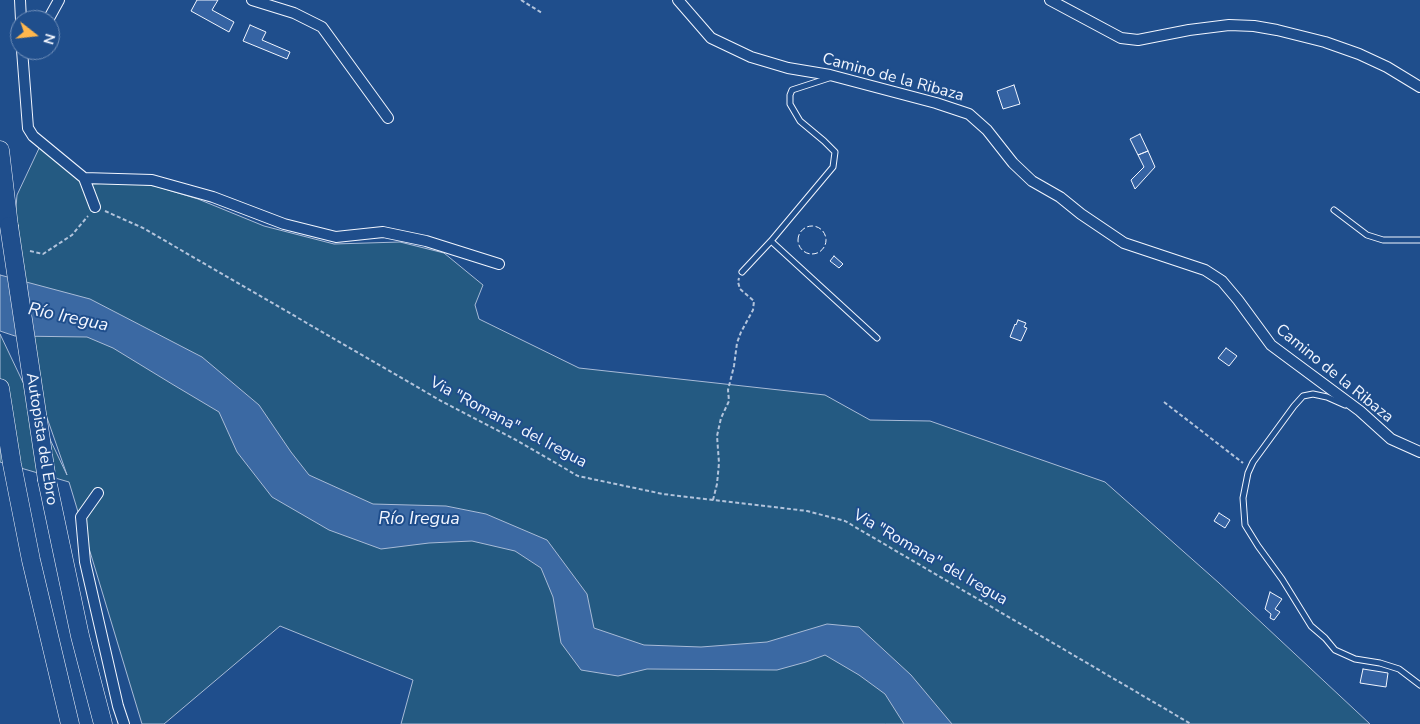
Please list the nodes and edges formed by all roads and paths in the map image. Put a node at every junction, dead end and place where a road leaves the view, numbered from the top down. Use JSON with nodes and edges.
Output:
{"nodes":[{"id":1,"x":252,"y":0,"type":"edge"},
{"id":2,"x":521,"y":0,"type":"edge"},
{"id":3,"x":678,"y":0,"type":"edge"},
{"id":4,"x":1050,"y":0,"type":"edge"},
{"id":5,"x":542,"y":13,"type":"dead end"},
{"id":6,"x":23,"y":60,"type":"edge"},
{"id":7,"x":835,"y":76,"type":"junction"},
{"id":8,"x":1420,"y":87,"type":"edge"},
{"id":9,"x":388,"y":118,"type":"dead end"},
{"id":10,"x":0,"y":150,"type":"edge"},
{"id":11,"x":84,"y":178,"type":"junction"},
{"id":12,"x":95,"y":207,"type":"junction"},
{"id":13,"x":1334,"y":210,"type":"dead end"},
{"id":14,"x":1420,"y":240,"type":"edge"},
{"id":15,"x":772,"y":241,"type":"junction"},
{"id":16,"x":30,"y":251,"type":"dead end"},
{"id":17,"x":499,"y":264,"type":"dead end"},
{"id":18,"x":742,"y":272,"type":"joint"},
{"id":19,"x":878,"y":338,"type":"dead end"},
{"id":20,"x":0,"y":388,"type":"edge"},
{"id":21,"x":1164,"y":402,"type":"dead end"},
{"id":22,"x":1360,"y":411,"type":"junction"},
{"id":23,"x":1420,"y":452,"type":"edge"},
{"id":24,"x":1250,"y":468,"type":"junction"},
{"id":25,"x":98,"y":493,"type":"dead end"},
{"id":26,"x":713,"y":500,"type":"junction"},
{"id":27,"x":1420,"y":685,"type":"edge"},
{"id":28,"x":102,"y":721,"type":"edge"},
{"id":29,"x":69,"y":723,"type":"edge"},
{"id":30,"x":124,"y":724,"type":"edge"},
{"id":31,"x":1192,"y":724,"type":"edge"}],
"edges":[{"from":1,"to":9,"type":"street"},
{"from":2,"to":5,"type":"path"},
{"from":3,"to":7,"type":"street","name":"Camino de la Ribaza"},
{"from":4,"to":8,"type":"street"},
{"from":6,"to":11,"type":"street"},
{"from":7,"to":15,"type":"lane"},
{"from":7,"to":22,"type":"street","name":"Camino de la Ribaza"},
{"from":10,"to":28,"type":"highway","name":"Autopista del Ebro","bridge":true},
{"from":11,"to":12,"type":"street"},
{"from":11,"to":17,"type":"street"},
{"from":12,"to":16,"type":"path"},
{"from":12,"to":26,"type":"path","name":"Via \"Romana\" del Iregua"},
{"from":13,"to":14,"type":"lane"},
{"from":15,"to":18,"type":"lane"},
{"from":15,"to":19,"type":"lane"},
{"from":18,"to":26,"type":"path"},
{"from":20,"to":29,"type":"highway","name":"Autopista del Ebro"},
{"from":21,"to":24,"type":"path"},
{"from":22,"to":23,"type":"street","name":"Camino de la Ribaza"},
{"from":22,"to":24,"type":"lane"},
{"from":24,"to":27,"type":"lane"},
{"from":25,"to":30,"type":"street"},
{"from":26,"to":31,"type":"path","name":"Via \"Romana\" del Iregua"}]}
